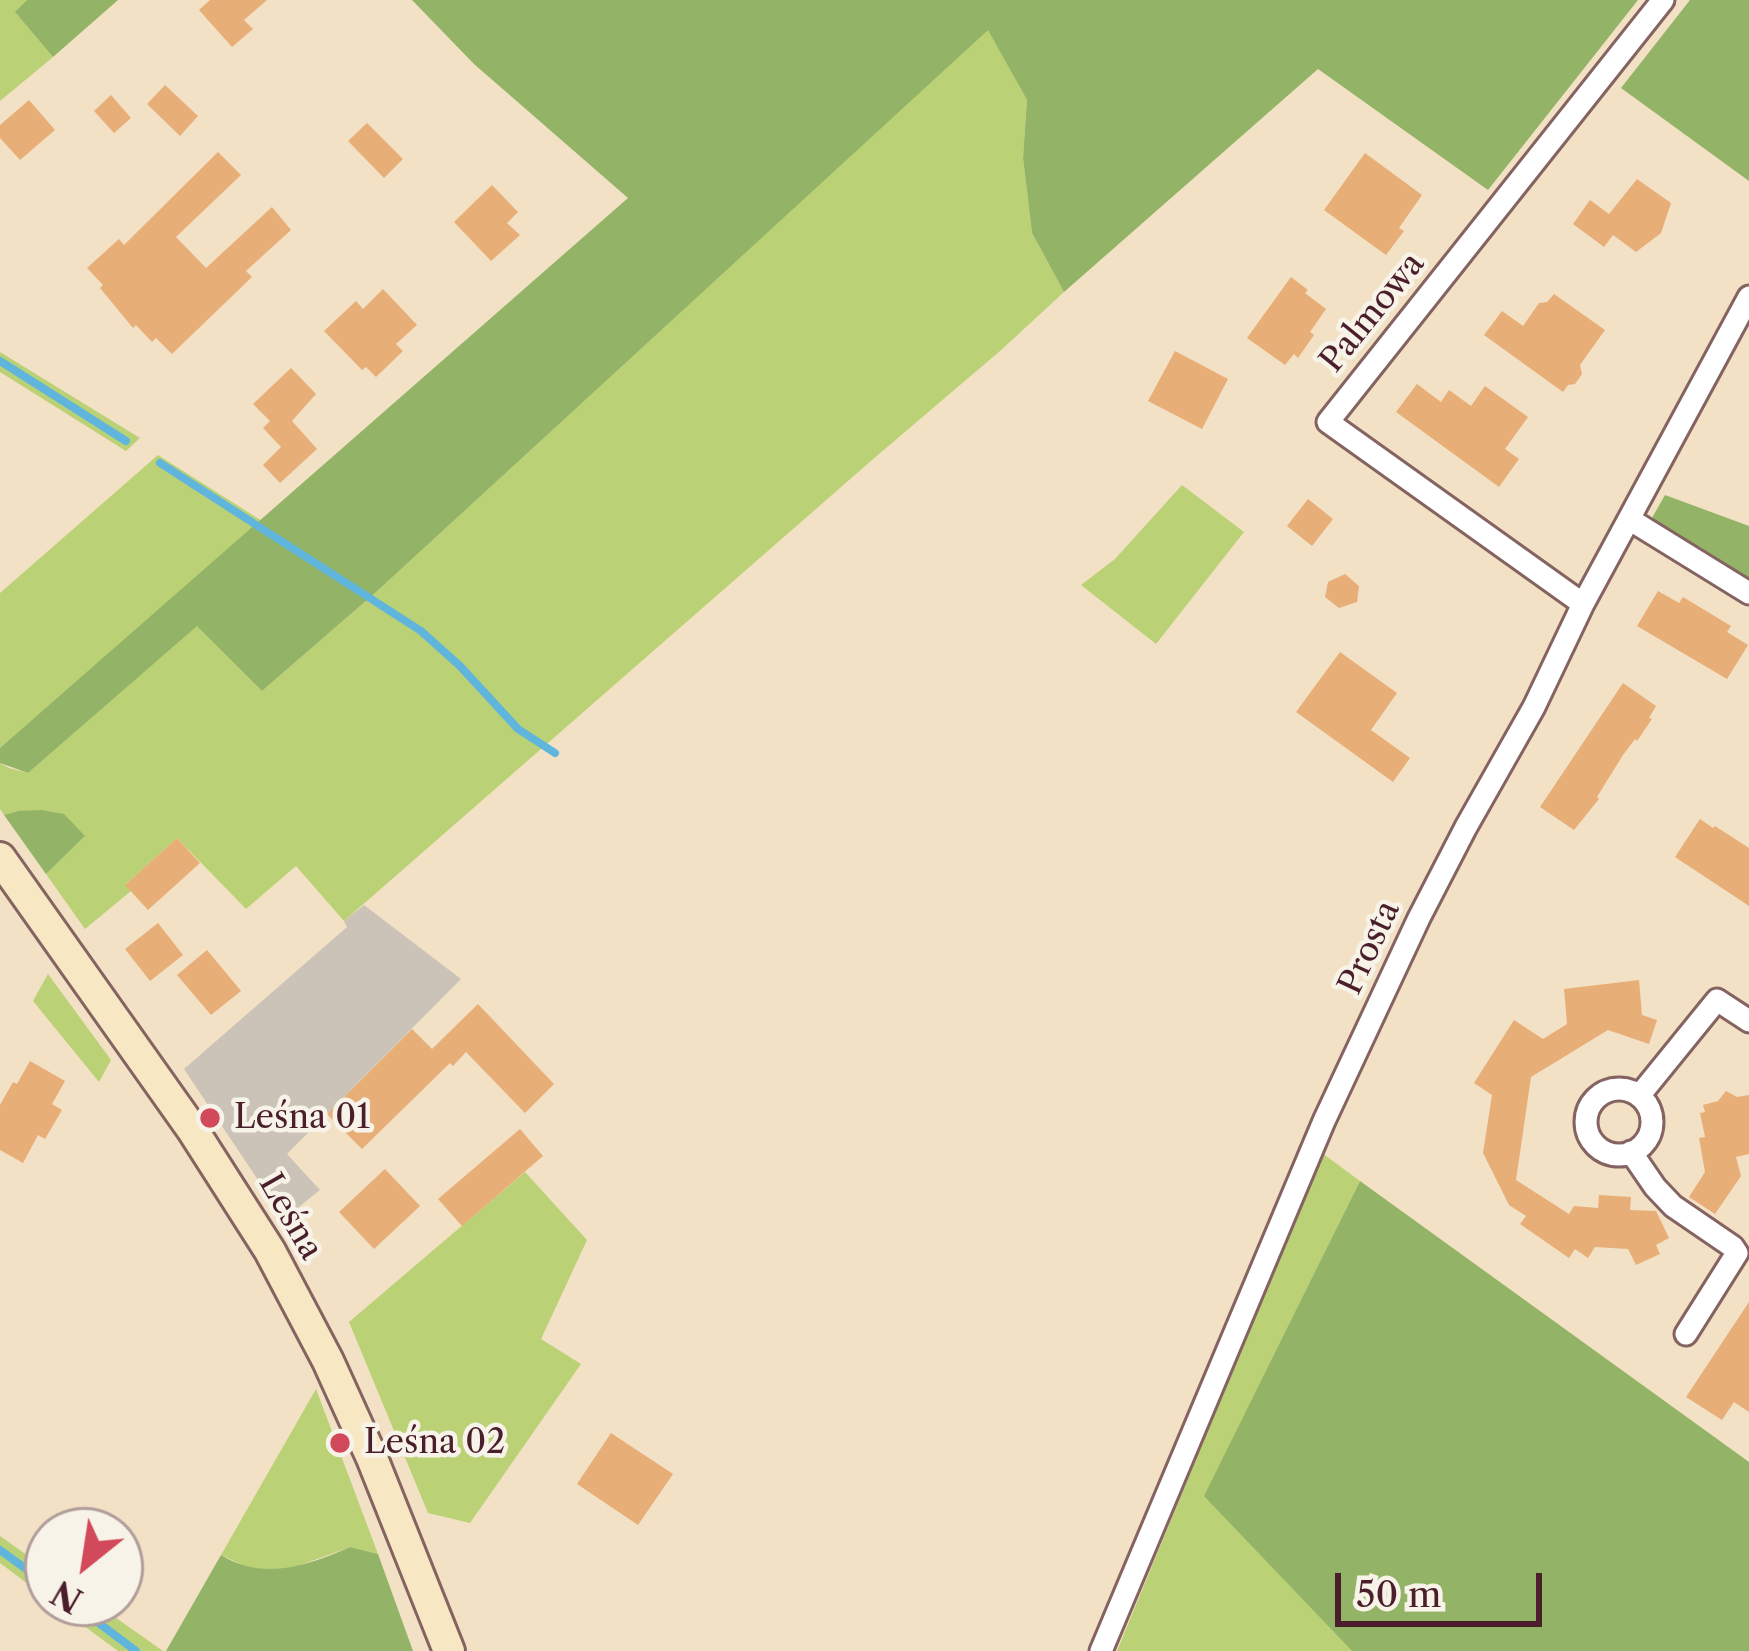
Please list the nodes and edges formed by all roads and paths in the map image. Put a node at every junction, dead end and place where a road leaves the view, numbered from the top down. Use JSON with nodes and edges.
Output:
{"nodes":[{"id":1,"x":1663,"y":0,"type":"edge"},
{"id":2,"x":1749,"y":296,"type":"edge"},
{"id":3,"x":1629,"y":519,"type":"junction"},
{"id":4,"x":1749,"y":593,"type":"edge"},
{"id":5,"x":1582,"y":604,"type":"junction"},
{"id":6,"x":0,"y":858,"type":"edge"},
{"id":7,"x":1749,"y":1021,"type":"edge"},
{"id":8,"x":1639,"y":1096,"type":"junction"},
{"id":9,"x":1631,"y":1152,"type":"junction"},
{"id":10,"x":1686,"y":1334,"type":"dead end"},
{"id":11,"x":449,"y":1651,"type":"edge"},
{"id":12,"x":1101,"y":1651,"type":"edge"}],
"edges":[{"from":1,"to":5,"type":"street","name":"Palmowa"},
{"from":2,"to":3,"type":"street","name":"Prosta"},
{"from":3,"to":4,"type":"street"},
{"from":3,"to":5,"type":"street","name":"Prosta"},
{"from":5,"to":12,"type":"street","name":"Prosta"},
{"from":6,"to":11,"type":"street","name":"Leśna"},
{"from":7,"to":8,"type":"street"},
{"from":8,"to":9,"type":"street"},
{"from":8,"to":9,"type":"street"},
{"from":9,"to":10,"type":"street"}]}
